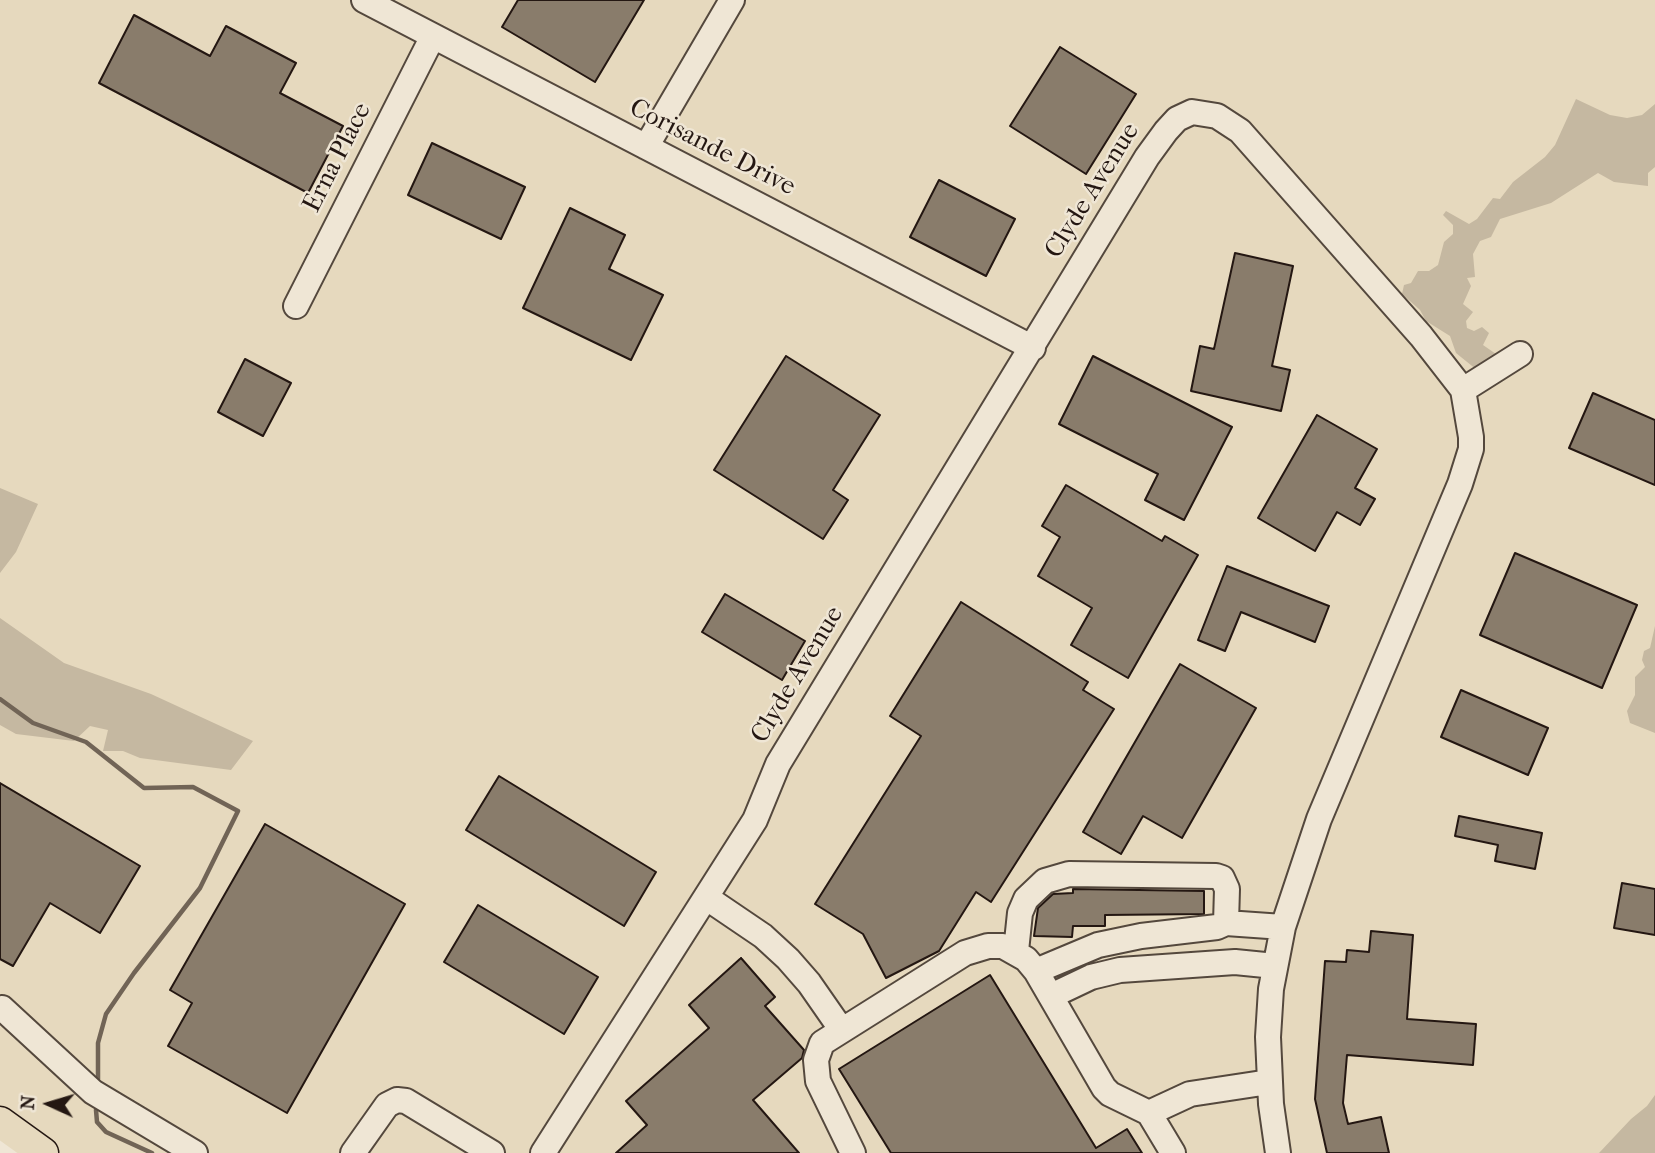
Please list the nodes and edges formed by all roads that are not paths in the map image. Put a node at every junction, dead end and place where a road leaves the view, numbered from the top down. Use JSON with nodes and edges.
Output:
{"nodes":[{"id":1,"x":364,"y":0,"type":"edge"},
{"id":2,"x":732,"y":0,"type":"edge"},
{"id":3,"x":433,"y":36,"type":"junction"},
{"id":4,"x":646,"y":147,"type":"junction"},
{"id":5,"x":296,"y":306,"type":"dead end"},
{"id":6,"x":1032,"y":348,"type":"junction"},
{"id":7,"x":1520,"y":354,"type":"dead end"},
{"id":8,"x":1463,"y":390,"type":"junction"},
{"id":9,"x":706,"y":898,"type":"junction"},
{"id":10,"x":1226,"y":923,"type":"junction"},
{"id":11,"x":1283,"y":927,"type":"junction"},
{"id":12,"x":1016,"y":951,"type":"junction"},
{"id":13,"x":1275,"y":966,"type":"junction"},
{"id":14,"x":1036,"y":971,"type":"junction"},
{"id":15,"x":1051,"y":996,"type":"junction"},
{"id":16,"x":2,"y":1008,"type":"dead end"},
{"id":17,"x":841,"y":1029,"type":"junction"},
{"id":18,"x":1269,"y":1082,"type":"junction"},
{"id":19,"x":1149,"y":1113,"type":"junction"},
{"id":20,"x":7,"y":1136,"type":"edge"},
{"id":21,"x":43,"y":1153,"type":"edge"},
{"id":22,"x":195,"y":1153,"type":"edge"},
{"id":23,"x":353,"y":1153,"type":"edge"},
{"id":24,"x":492,"y":1153,"type":"edge"},
{"id":25,"x":543,"y":1153,"type":"edge"},
{"id":26,"x":853,"y":1153,"type":"edge"},
{"id":27,"x":1173,"y":1153,"type":"edge"},
{"id":28,"x":1278,"y":1153,"type":"edge"}],
"edges":[{"from":1,"to":3,"type":"street","name":"Corisande Drive"},
{"from":2,"to":4,"type":"street"},
{"from":3,"to":4,"type":"street","name":"Corisande Drive"},
{"from":3,"to":5,"type":"street","name":"Erna Place"},
{"from":4,"to":6,"type":"street","name":"Corisande Drive"},
{"from":6,"to":8,"type":"street","name":"Clyde Avenue"},
{"from":6,"to":9,"type":"street","name":"Clyde Avenue"},
{"from":7,"to":8,"type":"street"},
{"from":8,"to":11,"type":"street","name":"Clyde Avenue"},
{"from":9,"to":17,"type":"street"},
{"from":9,"to":25,"type":"street","name":"Clyde Avenue"},
{"from":10,"to":11,"type":"street"},
{"from":10,"to":12,"type":"street"},
{"from":10,"to":14,"type":"street"},
{"from":11,"to":13,"type":"street","name":"Clyde Avenue"},
{"from":12,"to":14,"type":"street"},
{"from":12,"to":17,"type":"street"},
{"from":13,"to":15,"type":"street"},
{"from":13,"to":18,"type":"street","name":"Clyde Avenue"},
{"from":14,"to":15,"type":"street"},
{"from":15,"to":19,"type":"street"},
{"from":16,"to":22,"type":"street"},
{"from":17,"to":26,"type":"street"},
{"from":18,"to":19,"type":"street"},
{"from":18,"to":28,"type":"street","name":"Clyde Avenue"},
{"from":19,"to":27,"type":"street"},
{"from":20,"to":21,"type":"main road"},
{"from":23,"to":24,"type":"street"}]}
